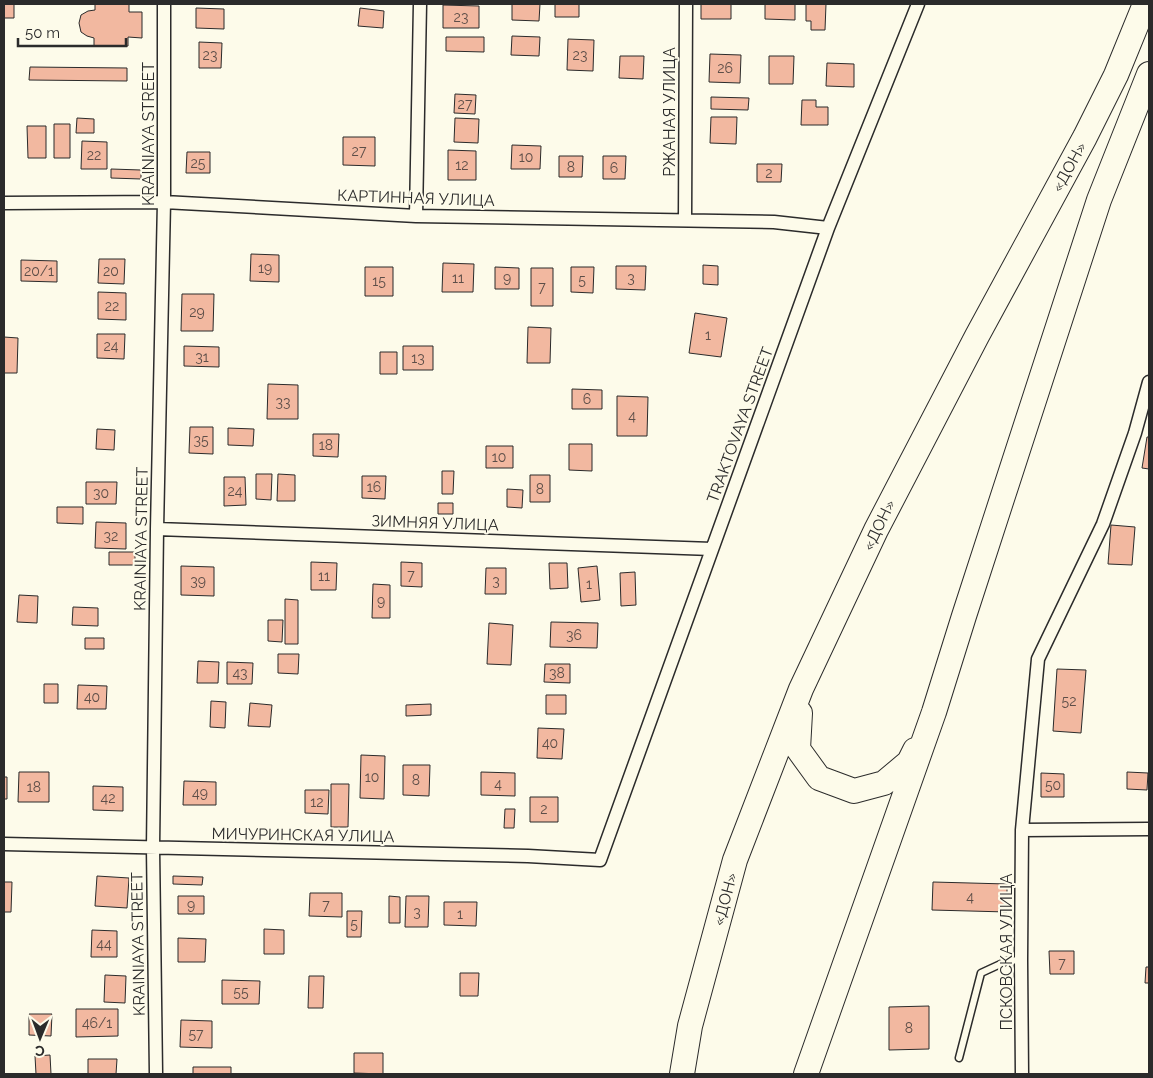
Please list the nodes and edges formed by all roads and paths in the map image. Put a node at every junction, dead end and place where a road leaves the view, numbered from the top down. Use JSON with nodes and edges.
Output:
{"nodes":[{"id":1,"x":164,"y":4,"type":"edge"},
{"id":2,"x":420,"y":4,"type":"edge"},
{"id":3,"x":686,"y":4,"type":"edge"},
{"id":4,"x":918,"y":4,"type":"edge"},
{"id":5,"x":1145,"y":4,"type":"edge"},
{"id":6,"x":1149,"y":74,"type":"edge"},
{"id":7,"x":164,"y":202,"type":"junction"},
{"id":8,"x":4,"y":204,"type":"edge"},
{"id":9,"x":416,"y":216,"type":"junction"},
{"id":10,"x":685,"y":220,"type":"junction"},
{"id":11,"x":828,"y":228,"type":"junction"},
{"id":12,"x":1149,"y":382,"type":"edge"},
{"id":13,"x":157,"y":529,"type":"junction"},
{"id":14,"x":712,"y":549,"type":"junction"},
{"id":15,"x":802,"y":689,"type":"junction"},
{"id":16,"x":934,"y":712,"type":"junction"},
{"id":17,"x":1149,"y":829,"type":"edge"},
{"id":18,"x":1022,"y":830,"type":"junction"},
{"id":19,"x":4,"y":844,"type":"edge"},
{"id":20,"x":153,"y":848,"type":"junction"},
{"id":21,"x":600,"y":860,"type":"joint"},
{"id":22,"x":1021,"y":960,"type":"junction"},
{"id":23,"x":960,"y":1058,"type":"dead end"},
{"id":24,"x":156,"y":1074,"type":"edge"},
{"id":25,"x":682,"y":1074,"type":"edge"},
{"id":26,"x":806,"y":1074,"type":"edge"},
{"id":27,"x":1022,"y":1074,"type":"edge"}],
"edges":[{"from":1,"to":7,"type":"street","name":"KRAINIAYA STREET"},
{"from":2,"to":9,"type":"street"},
{"from":3,"to":10,"type":"street","name":"РЖАНАЯ УЛИЦА"},
{"from":4,"to":11,"type":"street","name":"TRAKTOVAYA STREET"},
{"from":5,"to":15,"type":"highway","name":"«ДОН»"},
{"from":6,"to":16,"type":"highway"},
{"from":7,"to":8,"type":"street","name":"КАРТИННАЯ УЛИЦА"},
{"from":7,"to":9,"type":"street","name":"КАРТИННАЯ УЛИЦА"},
{"from":7,"to":13,"type":"street","name":"KRAINIAYA STREET"},
{"from":9,"to":10,"type":"street","name":"КАРТИННАЯ УЛИЦА"},
{"from":10,"to":11,"type":"street","name":"КАРТИННАЯ УЛИЦА"},
{"from":11,"to":14,"type":"street","name":"TRAKTOVAYA STREET"},
{"from":12,"to":18,"type":"street","name":"ПСКОВСКАЯ УЛИЦА"},
{"from":13,"to":14,"type":"street","name":"ЗИМНЯЯ УЛИЦА"},
{"from":13,"to":20,"type":"street","name":"KRAINIAYA STREET"},
{"from":14,"to":21,"type":"street","name":"TRAKTOVAYA STREET"},
{"from":15,"to":16,"type":"highway"},
{"from":15,"to":25,"type":"highway","name":"«ДОН»"},
{"from":16,"to":26,"type":"highway"},
{"from":17,"to":18,"type":"street"},
{"from":18,"to":22,"type":"street","name":"ПСКОВСКАЯ УЛИЦА"},
{"from":19,"to":20,"type":"street","name":"МИЧУРИНСКАЯ УЛИЦА"},
{"from":20,"to":21,"type":"street","name":"МИЧУРИНСКАЯ УЛИЦА"},
{"from":20,"to":24,"type":"street","name":"KRAINIAYA STREET"},
{"from":22,"to":23,"type":"lane"},
{"from":22,"to":27,"type":"street","name":"ПСКОВСКАЯ УЛИЦА"}]}
